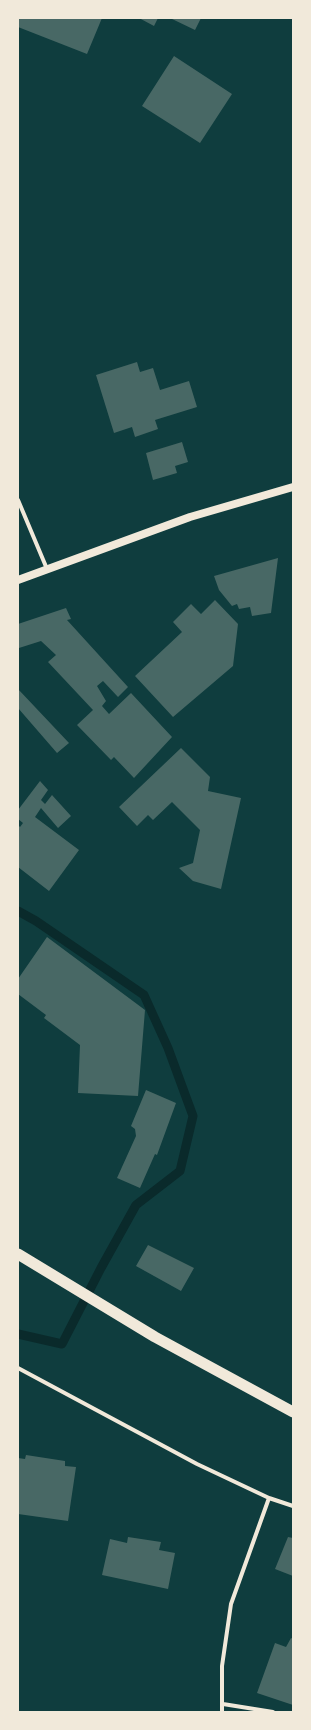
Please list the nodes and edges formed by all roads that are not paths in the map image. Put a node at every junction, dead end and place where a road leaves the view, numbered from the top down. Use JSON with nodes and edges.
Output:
{"nodes":[{"id":1,"x":293,"y":487,"type":"edge"},
{"id":2,"x":18,"y":500,"type":"edge"},
{"id":3,"x":47,"y":570,"type":"junction"},
{"id":4,"x":18,"y":580,"type":"edge"},
{"id":5,"x":18,"y":1254,"type":"edge"},
{"id":6,"x":18,"y":1368,"type":"edge"},
{"id":7,"x":293,"y":1412,"type":"edge"},
{"id":8,"x":269,"y":1498,"type":"junction"},
{"id":9,"x":293,"y":1506,"type":"edge"},
{"id":10,"x":223,"y":1704,"type":"junction"},
{"id":11,"x":222,"y":1712,"type":"edge"},
{"id":12,"x":273,"y":1712,"type":"edge"}],
"edges":[{"from":1,"to":3,"type":"main road"},
{"from":2,"to":3,"type":"street"},
{"from":3,"to":4,"type":"main road"},
{"from":5,"to":7,"type":"highway"},
{"from":6,"to":8,"type":"street"},
{"from":8,"to":9,"type":"street"},
{"from":8,"to":10,"type":"street"},
{"from":10,"to":11,"type":"street"},
{"from":10,"to":12,"type":"street"}]}
